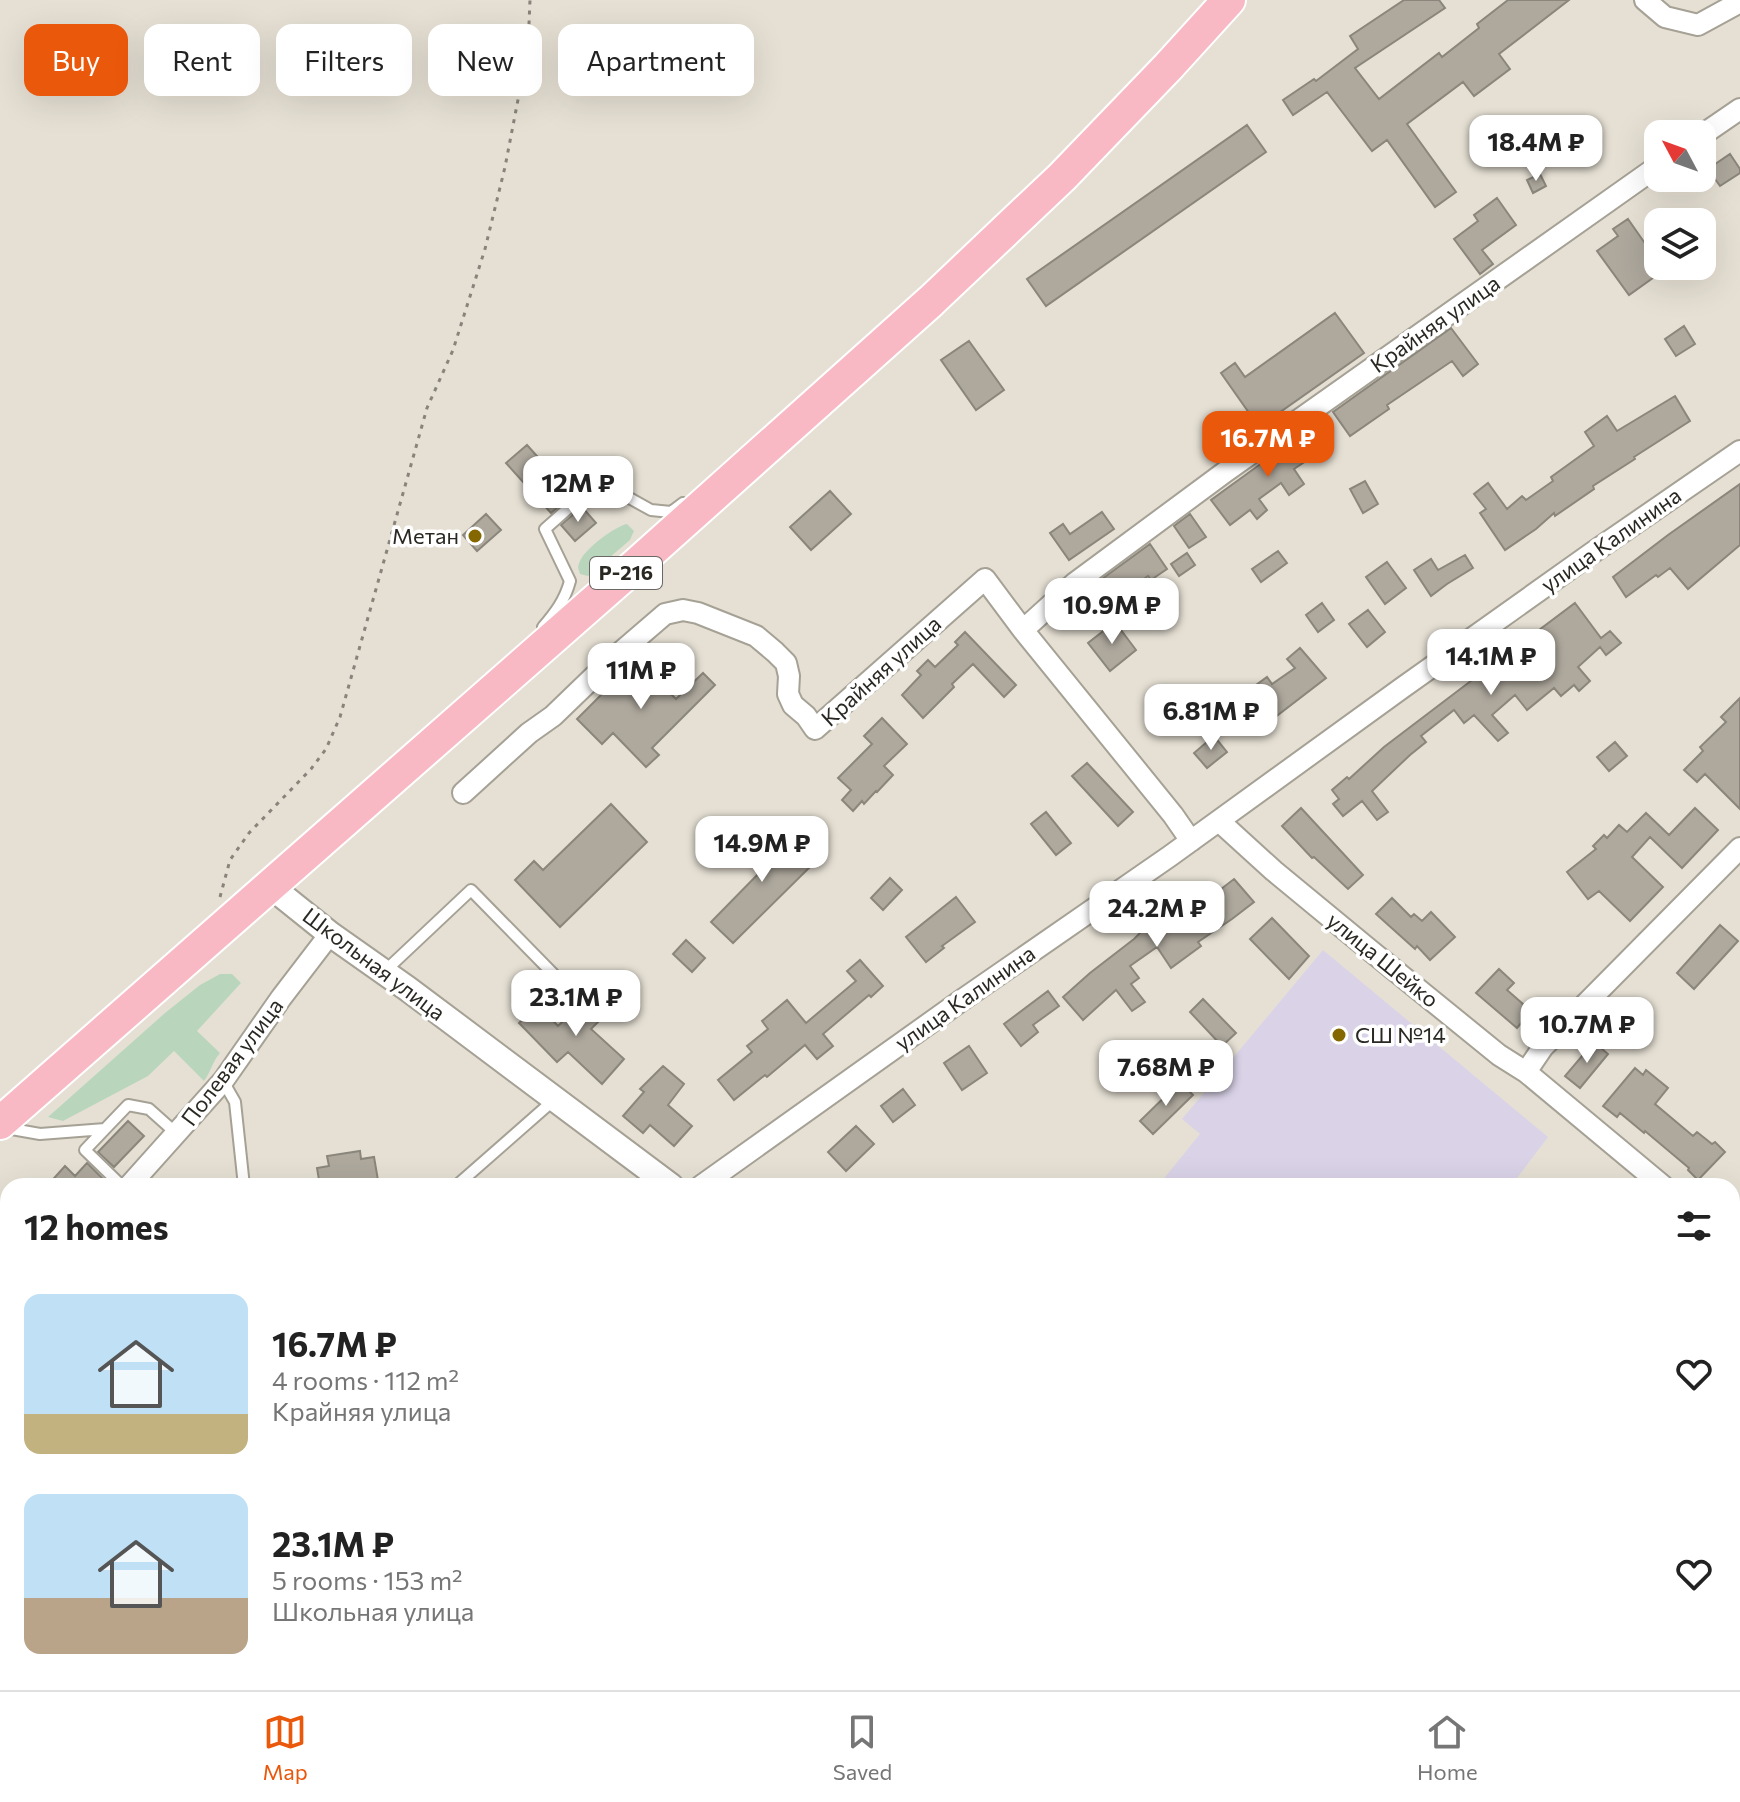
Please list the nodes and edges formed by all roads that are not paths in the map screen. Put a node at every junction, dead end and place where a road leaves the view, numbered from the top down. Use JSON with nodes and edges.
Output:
{"nodes":[{"id":1,"x":1229,"y":0,"type":"edge"},
{"id":2,"x":1645,"y":0,"type":"edge"},
{"id":3,"x":1740,"y":2,"type":"edge"},
{"id":4,"x":1740,"y":109,"type":"edge"},
{"id":5,"x":1716,"y":125,"type":"edge"},
{"id":6,"x":1644,"y":176,"type":"edge"},
{"id":7,"x":1740,"y":451,"type":"edge"},
{"id":8,"x":750,"y":463,"type":"junction"},
{"id":9,"x":701,"y":491,"type":"dead end"},
{"id":10,"x":691,"y":498,"type":"dead end"},
{"id":11,"x":1023,"y":630,"type":"junction"},
{"id":12,"x":536,"y":635,"type":"dead end"},
{"id":13,"x":528,"y":645,"type":"dead end"},
{"id":14,"x":484,"y":697,"type":"junction"},
{"id":15,"x":463,"y":793,"type":"dead end"},
{"id":16,"x":1219,"y":821,"type":"junction"},
{"id":17,"x":1191,"y":841,"type":"junction"},
{"id":18,"x":1740,"y":848,"type":"edge"},
{"id":19,"x":269,"y":885,"type":"junction"},
{"id":20,"x":330,"y":934,"type":"junction"},
{"id":21,"x":384,"y":973,"type":"junction"},
{"id":22,"x":569,"y":990,"type":"dead end"},
{"id":23,"x":1526,"y":1072,"type":"junction"},
{"id":24,"x":223,"y":1081,"type":"junction"},
{"id":25,"x":555,"y":1099,"type":"junction"},
{"id":26,"x":0,"y":1125,"type":"edge"},
{"id":27,"x":105,"y":1129,"type":"junction"},
{"id":28,"x":177,"y":1134,"type":"junction"},
{"id":29,"x":114,"y":1178,"type":"edge"},
{"id":30,"x":136,"y":1178,"type":"edge"},
{"id":31,"x":243,"y":1178,"type":"edge"},
{"id":32,"x":465,"y":1178,"type":"edge"},
{"id":33,"x":660,"y":1178,"type":"edge"},
{"id":34,"x":711,"y":1178,"type":"edge"},
{"id":35,"x":1653,"y":1178,"type":"edge"}],
"edges":[{"from":1,"to":8,"type":"highway","number":"Р-216"},
{"from":2,"to":3,"type":"street"},
{"from":4,"to":5,"type":"street"},
{"from":6,"to":11,"type":"street","name":"Крайняя улица"},
{"from":7,"to":16,"type":"street","name":"улица Калинина"},
{"from":8,"to":9,"type":"lane"},
{"from":8,"to":14,"type":"highway","number":"Р-216"},
{"from":10,"to":12,"type":"lane"},
{"from":11,"to":15,"type":"street","name":"Крайняя улица"},
{"from":11,"to":17,"type":"street"},
{"from":13,"to":14,"type":"lane"},
{"from":14,"to":19,"type":"highway","number":"Р-216"},
{"from":16,"to":17,"type":"street","name":"улица Калинина"},
{"from":16,"to":23,"type":"street","name":"улица Шейко"},
{"from":17,"to":34,"type":"street","name":"улица Калинина"},
{"from":18,"to":23,"type":"street"},
{"from":19,"to":20,"type":"street","name":"Школьная улица"},
{"from":19,"to":26,"type":"highway","number":"Р-216"},
{"from":20,"to":21,"type":"street","name":"Школьная улица"},
{"from":20,"to":24,"type":"street","name":"Полевая улица"},
{"from":21,"to":22,"type":"lane"},
{"from":21,"to":25,"type":"street","name":"Школьная улица"},
{"from":23,"to":35,"type":"street","name":"улица Шейко"},
{"from":24,"to":28,"type":"street","name":"Полевая улица"},
{"from":24,"to":31,"type":"lane"},
{"from":25,"to":32,"type":"lane"},
{"from":25,"to":33,"type":"street","name":"Школьная улица"},
{"from":26,"to":27,"type":"lane"},
{"from":27,"to":28,"type":"lane"},
{"from":27,"to":29,"type":"lane"},
{"from":28,"to":30,"type":"street","name":"Полевая улица"}]}
